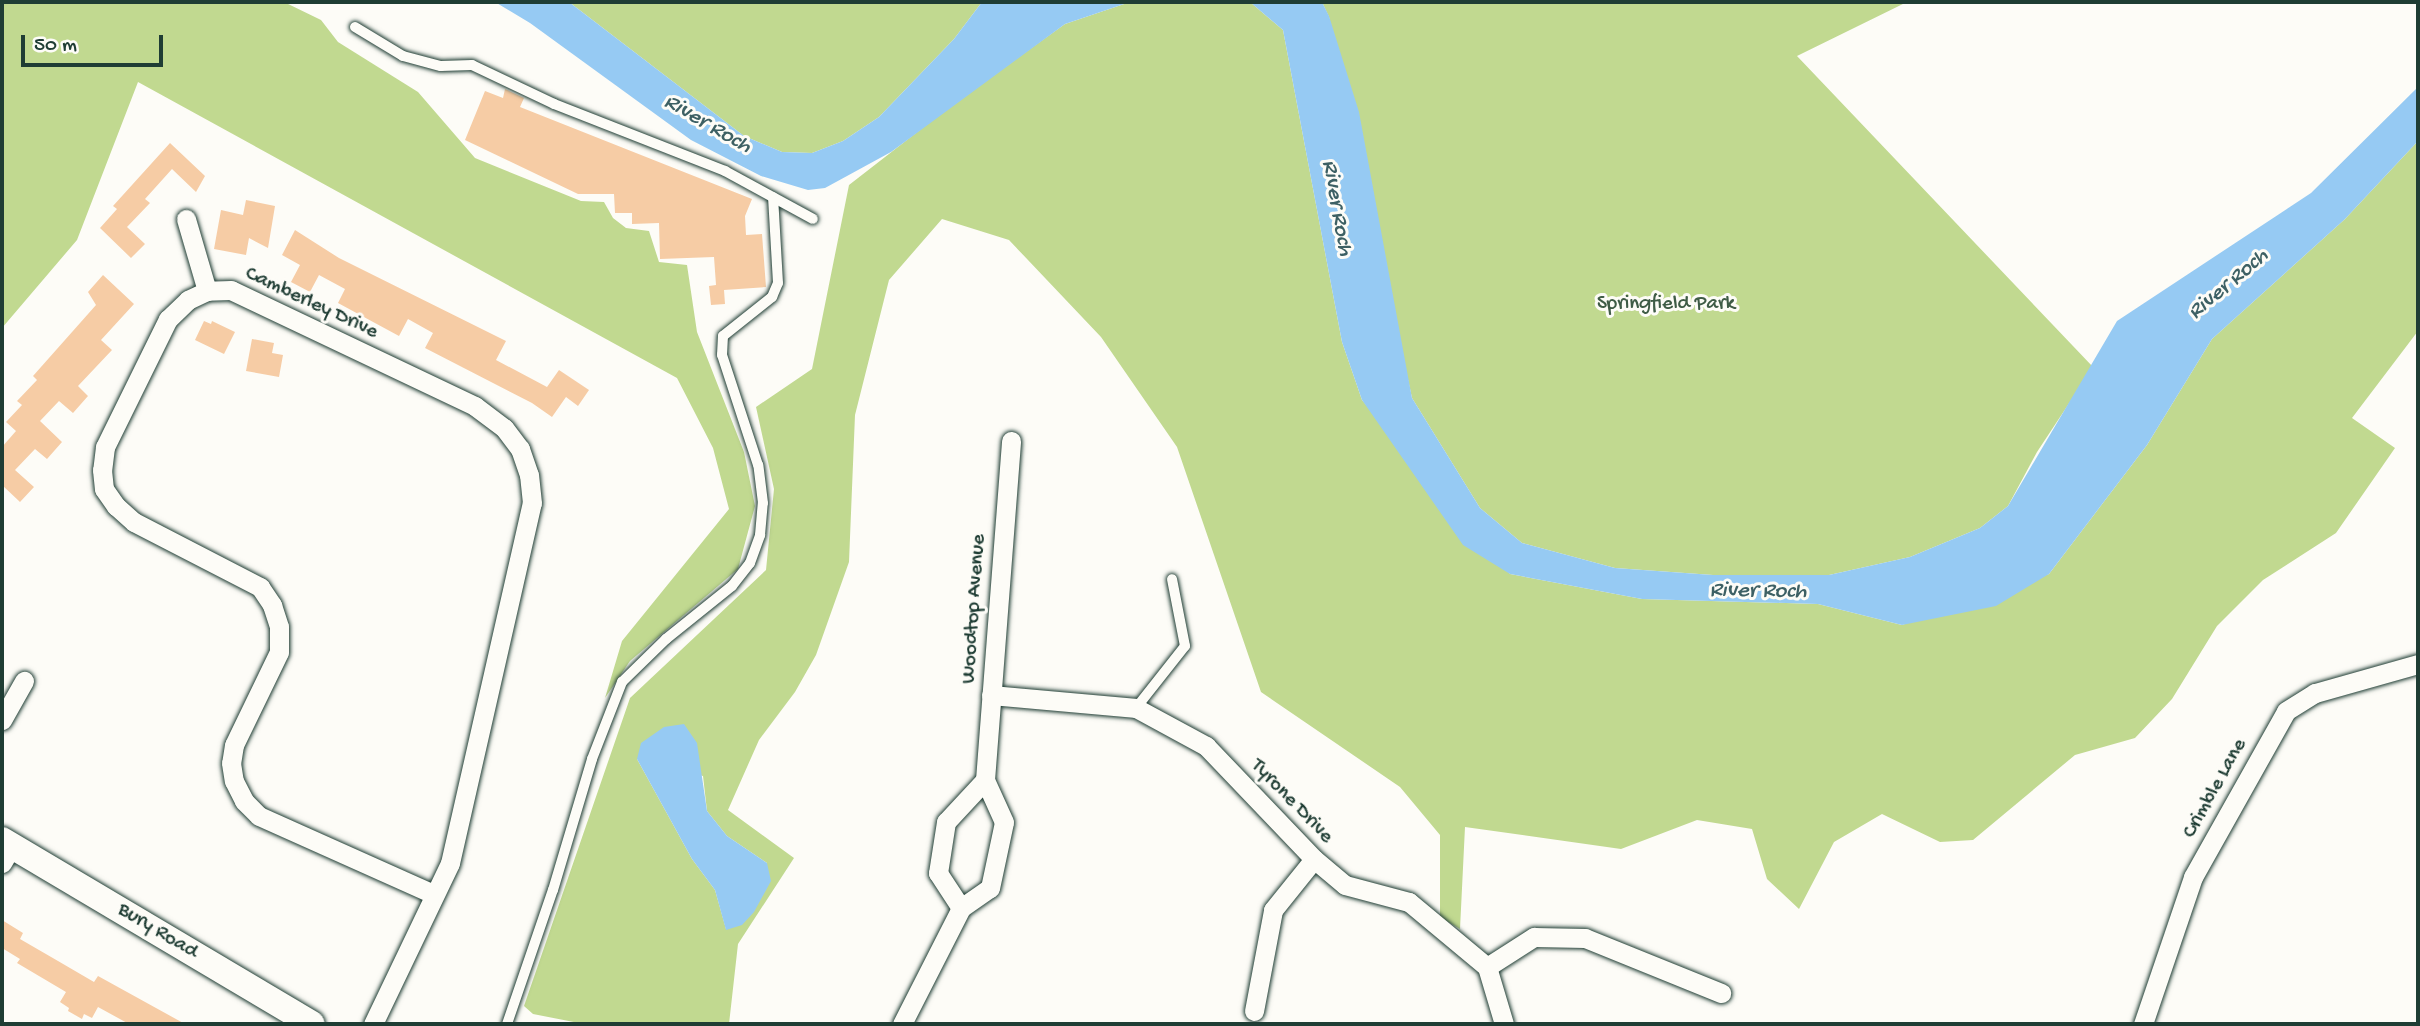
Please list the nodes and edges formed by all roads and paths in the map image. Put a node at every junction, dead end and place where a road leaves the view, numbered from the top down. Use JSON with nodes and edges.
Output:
{"nodes":[{"id":1,"x":355,"y":27,"type":"dead end"},
{"id":2,"x":773,"y":197,"type":"junction"},
{"id":3,"x":186,"y":217,"type":"dead end"},
{"id":4,"x":813,"y":219,"type":"dead end"},
{"id":5,"x":207,"y":291,"type":"junction"},
{"id":6,"x":1010,"y":441,"type":"dead end"},
{"id":7,"x":1172,"y":579,"type":"dead end"},
{"id":8,"x":2418,"y":664,"type":"edge"},
{"id":9,"x":24,"y":681,"type":"dead end"},
{"id":10,"x":991,"y":695,"type":"junction"},
{"id":11,"x":1136,"y":708,"type":"junction"},
{"id":12,"x":2,"y":720,"type":"edge"},
{"id":13,"x":985,"y":780,"type":"junction"},
{"id":14,"x":5,"y":849,"type":"edge"},
{"id":15,"x":1314,"y":859,"type":"junction"},
{"id":16,"x":433,"y":894,"type":"junction"},
{"id":17,"x":961,"y":908,"type":"junction"},
{"id":18,"x":1487,"y":967,"type":"junction"},
{"id":19,"x":1721,"y":993,"type":"dead end"},
{"id":20,"x":1254,"y":1011,"type":"dead end"},
{"id":21,"x":312,"y":1024,"type":"edge"},
{"id":22,"x":373,"y":1024,"type":"edge"},
{"id":23,"x":507,"y":1024,"type":"edge"},
{"id":24,"x":902,"y":1024,"type":"edge"},
{"id":25,"x":1504,"y":1024,"type":"edge"},
{"id":26,"x":2143,"y":1024,"type":"edge"}],
"edges":[{"from":1,"to":2,"type":"lane"},
{"from":2,"to":4,"type":"lane"},
{"from":2,"to":23,"type":"lane"},
{"from":3,"to":5,"type":"street"},
{"from":5,"to":16,"type":"street","name":"Camberley Drive"},
{"from":5,"to":16,"type":"street"},
{"from":6,"to":10,"type":"street","name":"Woodtop Avenue"},
{"from":7,"to":11,"type":"lane"},
{"from":8,"to":26,"type":"street","name":"Crimble Lane"},
{"from":9,"to":12,"type":"street"},
{"from":10,"to":11,"type":"street","name":"Tyrone Drive"},
{"from":10,"to":13,"type":"street","name":"Woodtop Avenue"},
{"from":11,"to":15,"type":"street","name":"Tyrone Drive"},
{"from":13,"to":17,"type":"street","name":"Woodtop Avenue"},
{"from":13,"to":17,"type":"street"},
{"from":14,"to":21,"type":"main road","name":"Bury Road"},
{"from":15,"to":18,"type":"street","name":"Tyrone Drive"},
{"from":15,"to":20,"type":"street"},
{"from":16,"to":22,"type":"street","name":"Camberley Drive"},
{"from":17,"to":24,"type":"street","name":"Woodtop Avenue"},
{"from":18,"to":19,"type":"street"},
{"from":18,"to":25,"type":"street"}]}
